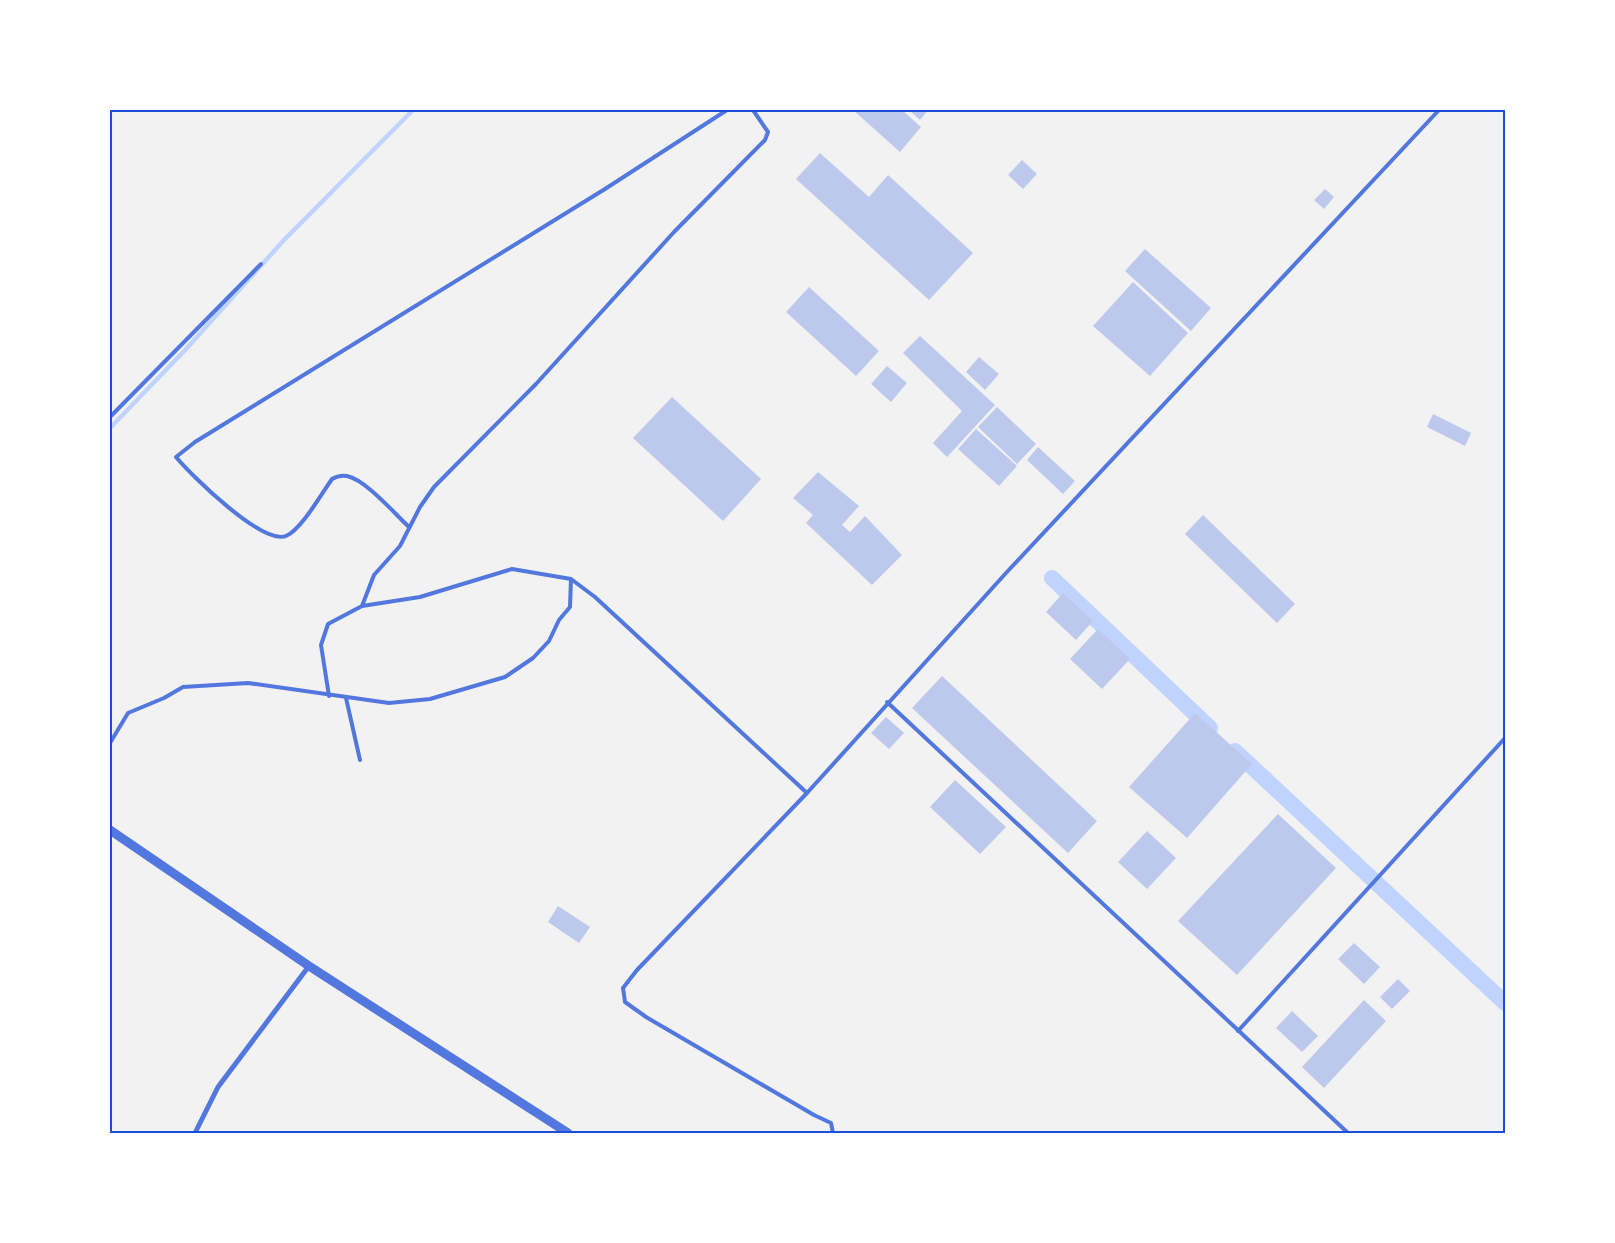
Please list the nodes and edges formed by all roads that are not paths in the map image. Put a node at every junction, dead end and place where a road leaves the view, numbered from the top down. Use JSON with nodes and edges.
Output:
{"nodes":[{"id":1,"x":727,"y":110,"type":"edge"},
{"id":2,"x":753,"y":110,"type":"edge"},
{"id":3,"x":1440,"y":110,"type":"edge"},
{"id":4,"x":261,"y":264,"type":"dead end"},
{"id":5,"x":110,"y":417,"type":"edge"},
{"id":6,"x":409,"y":527,"type":"junction"},
{"id":7,"x":571,"y":579,"type":"junction"},
{"id":8,"x":362,"y":606,"type":"junction"},
{"id":9,"x":329,"y":696,"type":"junction"},
{"id":10,"x":346,"y":698,"type":"junction"},
{"id":11,"x":887,"y":702,"type":"junction"},
{"id":12,"x":1505,"y":738,"type":"edge"},
{"id":13,"x":110,"y":743,"type":"edge"},
{"id":14,"x":360,"y":760,"type":"dead end"},
{"id":15,"x":807,"y":793,"type":"junction"},
{"id":16,"x":110,"y":830,"type":"edge"},
{"id":17,"x":309,"y":966,"type":"junction"},
{"id":18,"x":1238,"y":1031,"type":"junction"},
{"id":19,"x":195,"y":1133,"type":"edge"},
{"id":20,"x":568,"y":1133,"type":"edge"},
{"id":21,"x":833,"y":1133,"type":"edge"},
{"id":22,"x":1348,"y":1133,"type":"edge"}],
"edges":[{"from":1,"to":6,"type":"lane"},
{"from":2,"to":6,"type":"lane"},
{"from":3,"to":11,"type":"lane"},
{"from":4,"to":5,"type":"lane"},
{"from":6,"to":8,"type":"lane"},
{"from":7,"to":8,"type":"lane"},
{"from":7,"to":10,"type":"lane"},
{"from":7,"to":15,"type":"lane"},
{"from":8,"to":9,"type":"lane"},
{"from":9,"to":10,"type":"lane"},
{"from":9,"to":13,"type":"lane"},
{"from":10,"to":14,"type":"lane"},
{"from":11,"to":15,"type":"lane"},
{"from":11,"to":18,"type":"lane"},
{"from":12,"to":18,"type":"lane"},
{"from":15,"to":21,"type":"lane"},
{"from":16,"to":17,"type":"street"},
{"from":17,"to":19,"type":"street"},
{"from":17,"to":20,"type":"street"},
{"from":18,"to":22,"type":"lane"}]}
